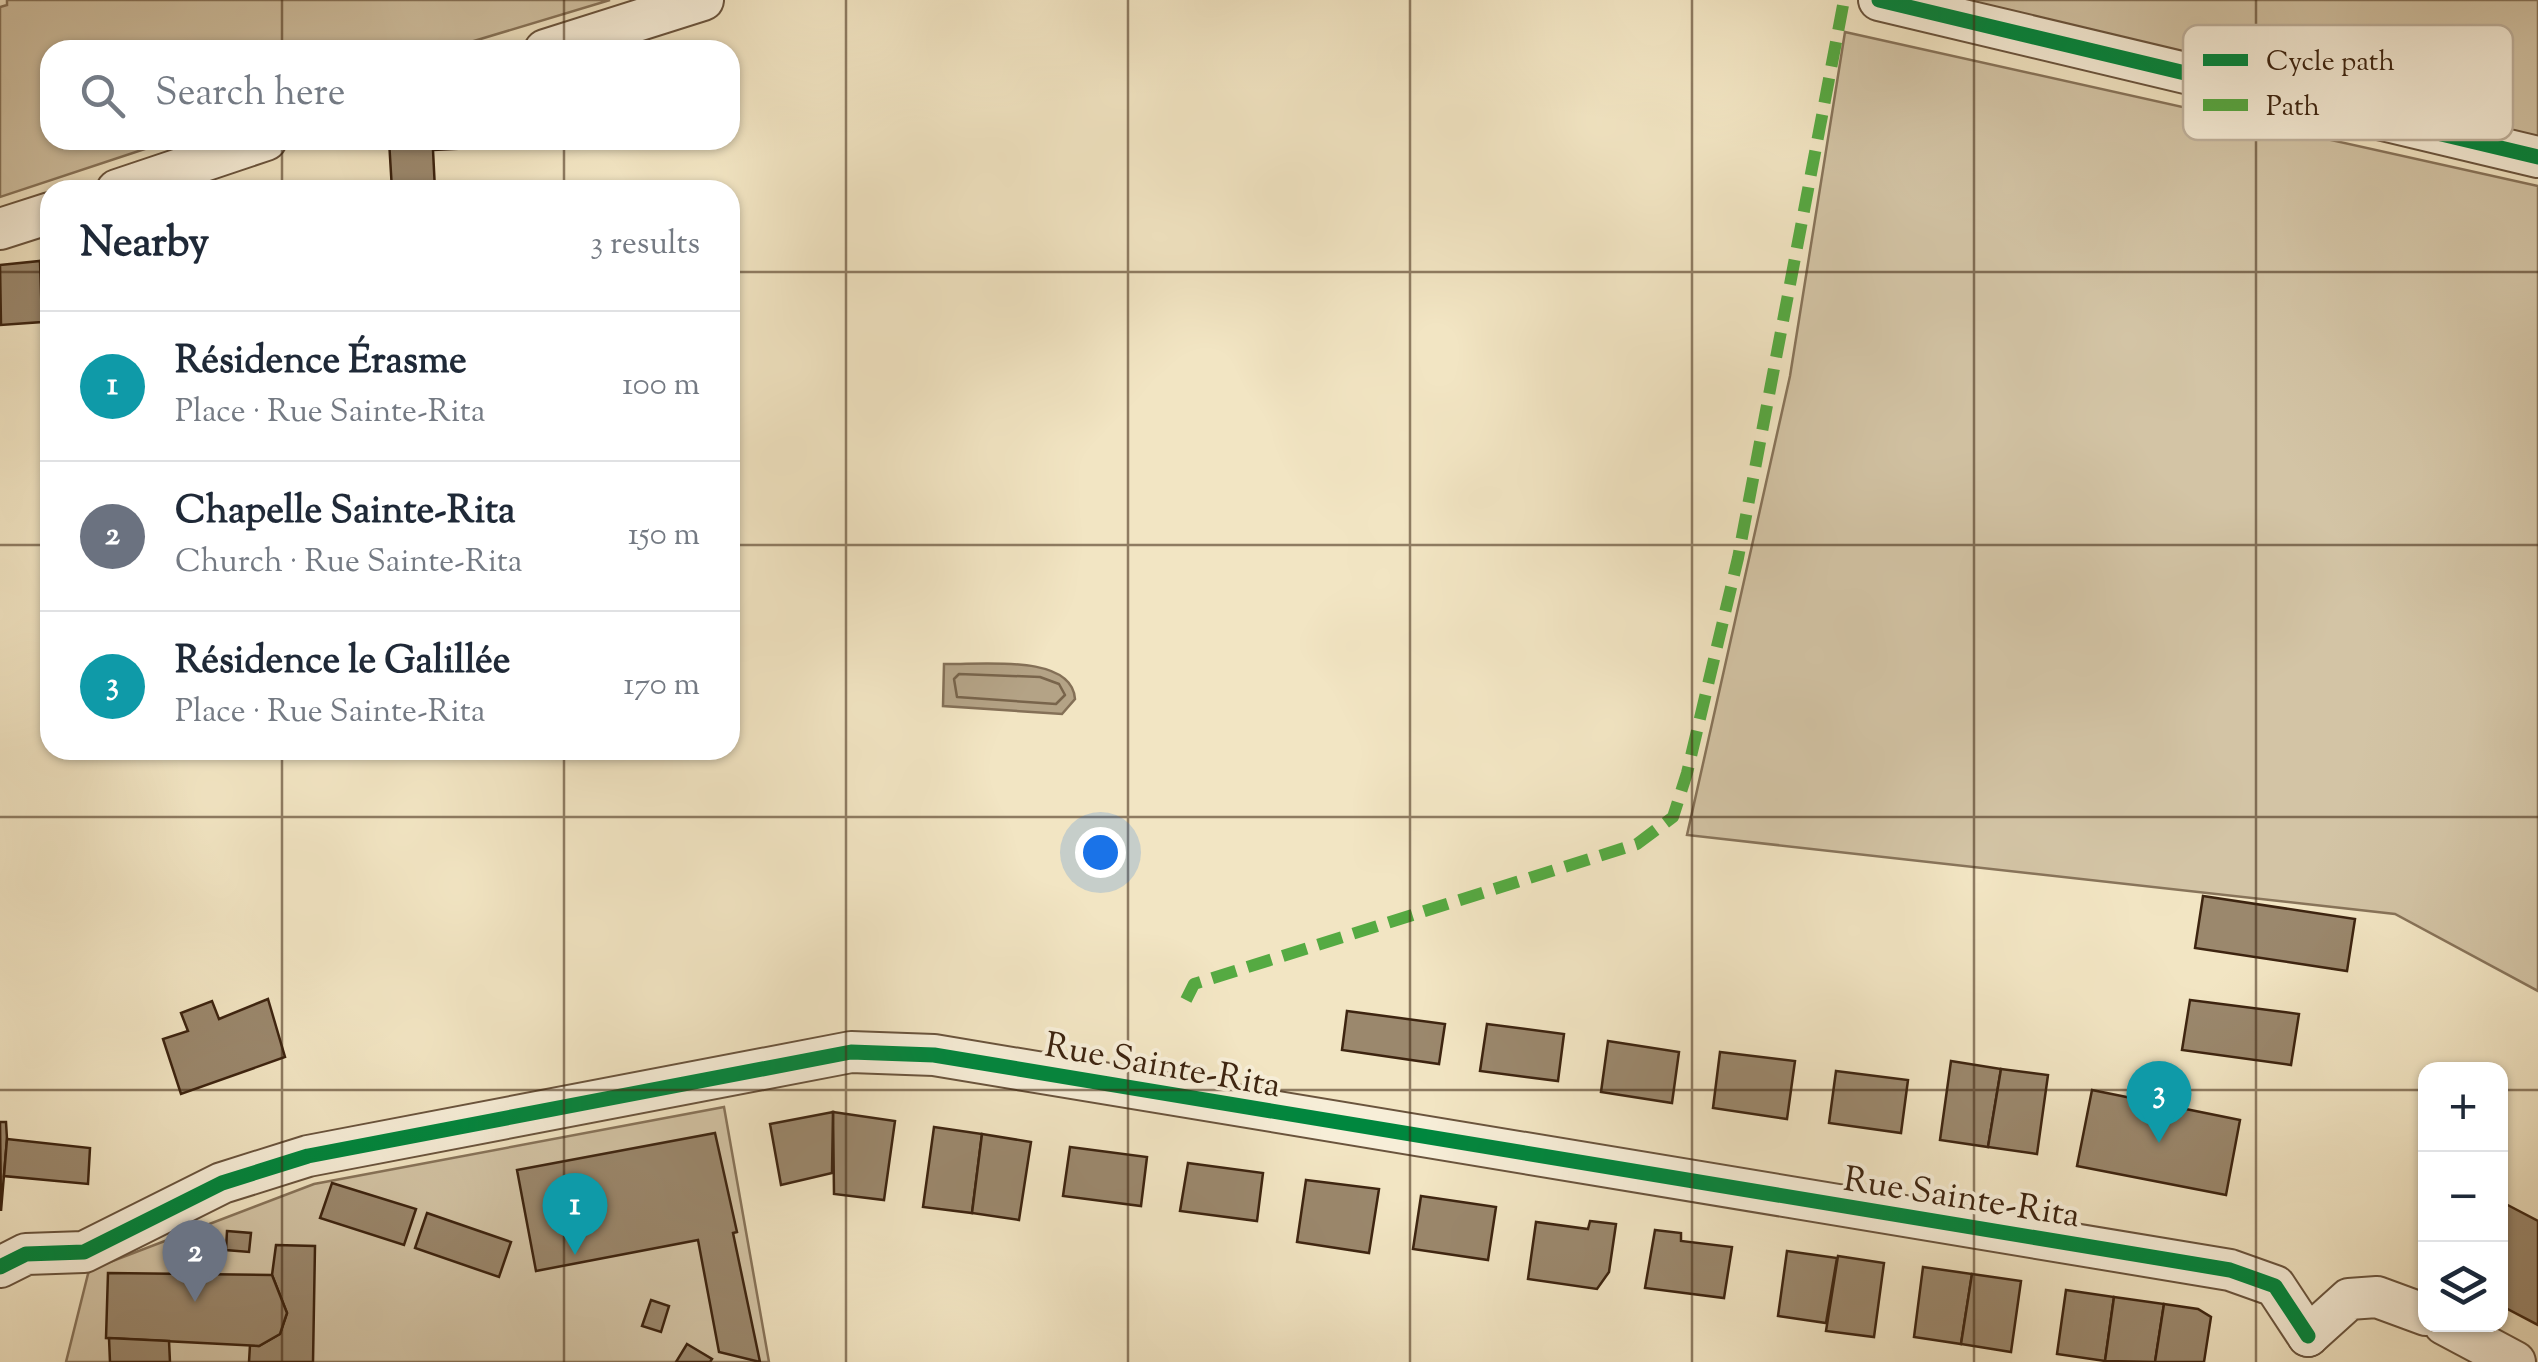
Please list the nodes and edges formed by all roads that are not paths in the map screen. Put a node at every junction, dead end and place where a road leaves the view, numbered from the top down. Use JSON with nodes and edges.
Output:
{"nodes":[{"id":1,"x":703,"y":0,"type":"edge"},
{"id":2,"x":1879,"y":0,"type":"edge"},
{"id":3,"x":577,"y":40,"type":"edge"},
{"id":4,"x":2183,"y":72,"type":"edge"},
{"id":5,"x":2467,"y":140,"type":"edge"},
{"id":6,"x":236,"y":150,"type":"edge"},
{"id":7,"x":2538,"y":157,"type":"edge"},
{"id":8,"x":147,"y":180,"type":"edge"},
{"id":9,"x":40,"y":216,"type":"edge"},
{"id":10,"x":0,"y":230,"type":"edge"},
{"id":11,"x":0,"y":1266,"type":"edge"},
{"id":12,"x":2418,"y":1312,"type":"edge"},
{"id":13,"x":2459,"y":1332,"type":"edge"},
{"id":14,"x":2304,"y":1349,"type":"edge"},
{"id":15,"x":2515,"y":1362,"type":"edge"}],
"edges":[{"from":1,"to":3,"type":"street"},
{"from":2,"to":4,"type":"street"},
{"from":5,"to":7,"type":"street"},
{"from":6,"to":8,"type":"street"},
{"from":9,"to":10,"type":"street"},
{"from":11,"to":14,"type":"street","name":"Rue Sainte-Rita"},
{"from":12,"to":14,"type":"street","name":"Rue Sainte-Rita"},
{"from":13,"to":15,"type":"street"}]}
